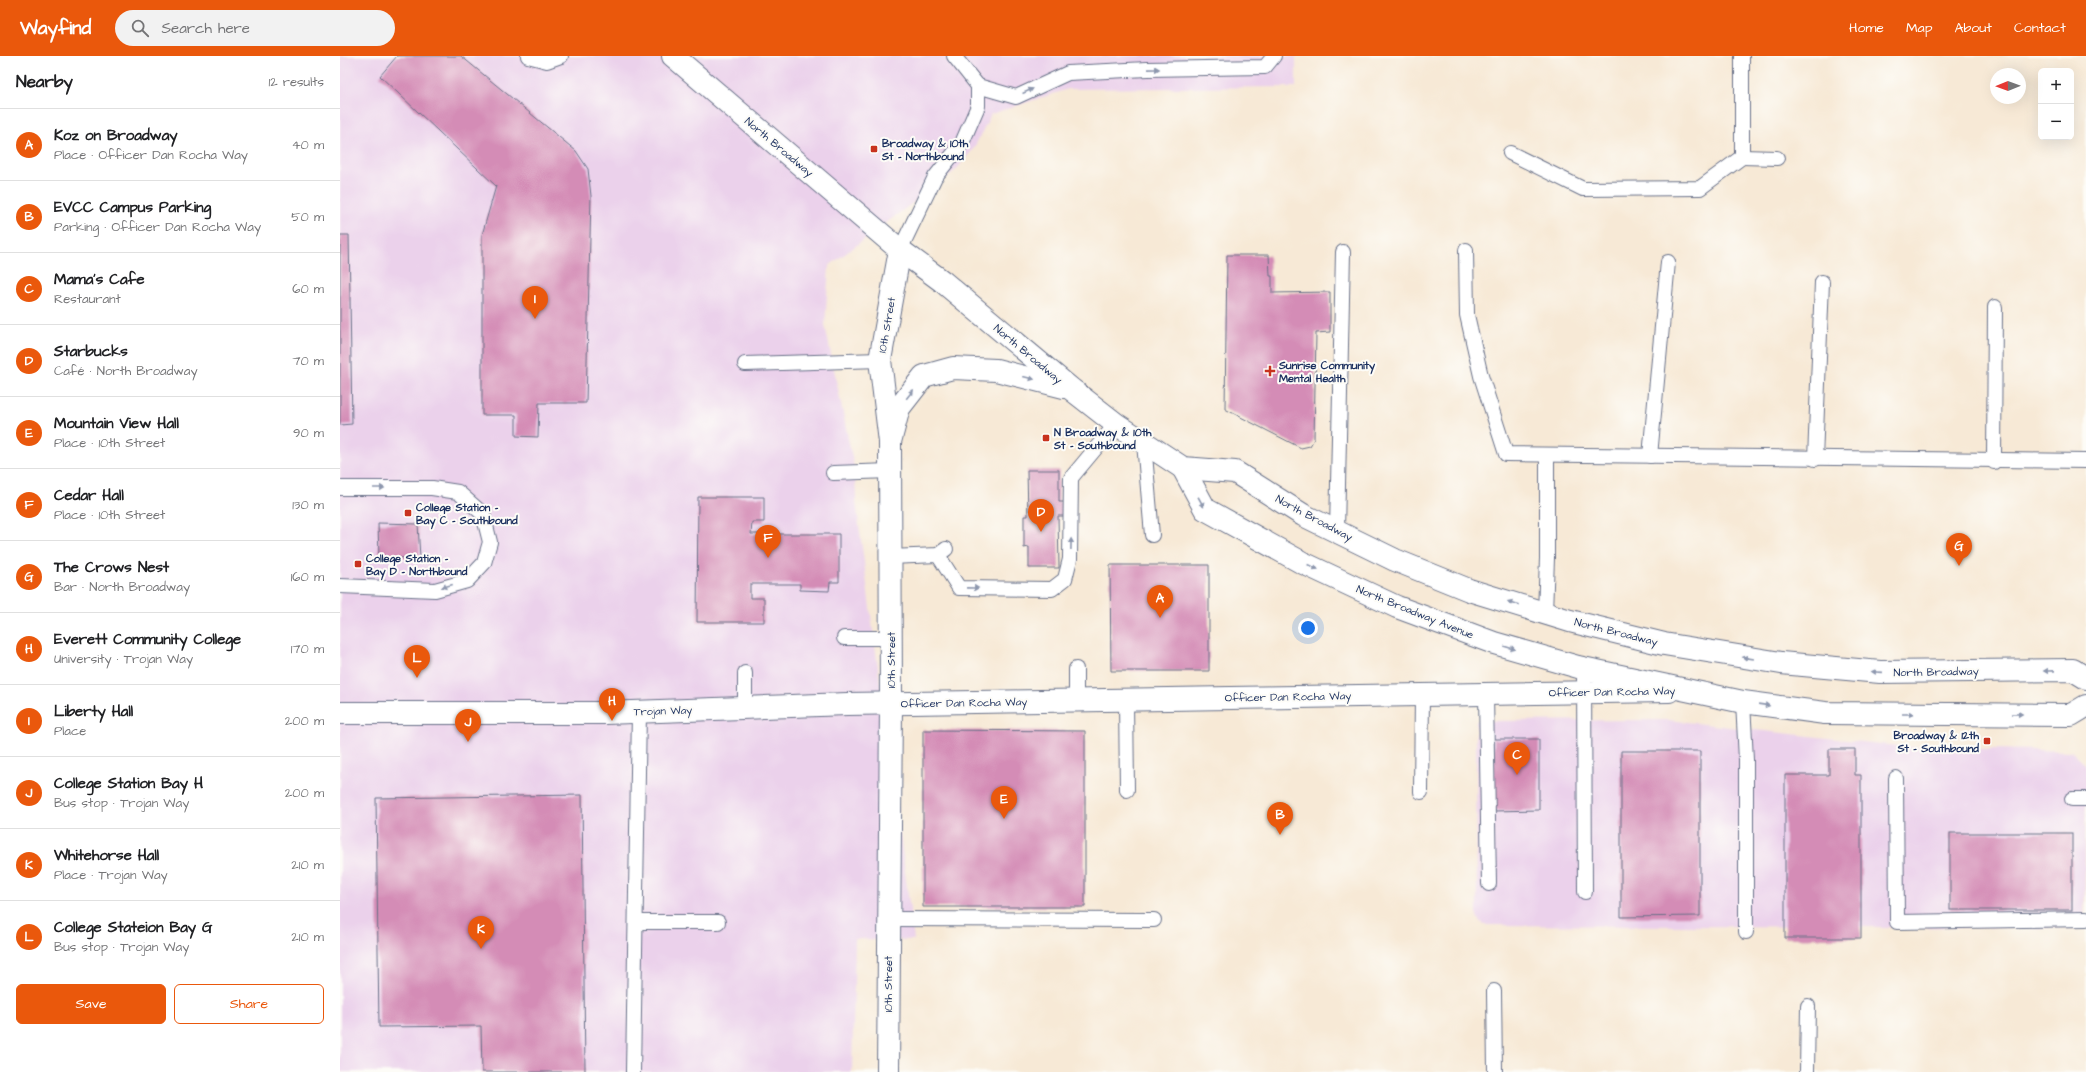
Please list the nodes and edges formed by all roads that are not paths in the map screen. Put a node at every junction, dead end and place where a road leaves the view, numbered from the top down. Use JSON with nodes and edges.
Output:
{"nodes":[{"id":1,"x":528,"y":56,"type":"edge"},
{"id":2,"x":561,"y":56,"type":"edge"},
{"id":3,"x":673,"y":56,"type":"edge"},
{"id":4,"x":954,"y":56,"type":"edge"},
{"id":5,"x":1274,"y":56,"type":"edge"},
{"id":6,"x":1742,"y":56,"type":"edge"},
{"id":7,"x":978,"y":86,"type":"junction"},
{"id":8,"x":1510,"y":153,"type":"dead end"},
{"id":9,"x":1742,"y":157,"type":"junction"},
{"id":10,"x":1777,"y":158,"type":"dead end"},
{"id":11,"x":900,"y":250,"type":"junction"},
{"id":12,"x":1466,"y":250,"type":"dead end"},
{"id":13,"x":1343,"y":252,"type":"dead end"},
{"id":14,"x":1668,"y":262,"type":"dead end"},
{"id":15,"x":1822,"y":282,"type":"dead end"},
{"id":16,"x":1995,"y":307,"type":"dead end"},
{"id":17,"x":880,"y":360,"type":"junction"},
{"id":18,"x":745,"y":364,"type":"dead end"},
{"id":19,"x":1071,"y":389,"type":"junction"},
{"id":20,"x":1116,"y":424,"type":"junction"},
{"id":21,"x":890,"y":442,"type":"junction"},
{"id":22,"x":1144,"y":442,"type":"junction"},
{"id":23,"x":1547,"y":455,"type":"junction"},
{"id":24,"x":1650,"y":456,"type":"junction"},
{"id":25,"x":1815,"y":459,"type":"junction"},
{"id":26,"x":2086,"y":461,"type":"edge"},
{"id":27,"x":1994,"y":462,"type":"junction"},
{"id":28,"x":1183,"y":468,"type":"junction"},
{"id":29,"x":890,"y":471,"type":"junction"},
{"id":30,"x":833,"y":473,"type":"dead end"},
{"id":31,"x":340,"y":488,"type":"edge"},
{"id":32,"x":1337,"y":531,"type":"junction"},
{"id":33,"x":1152,"y":535,"type":"dead end"},
{"id":34,"x":890,"y":557,"type":"junction"},
{"id":35,"x":340,"y":586,"type":"edge"},
{"id":36,"x":1545,"y":613,"type":"junction"},
{"id":37,"x":844,"y":638,"type":"dead end"},
{"id":38,"x":890,"y":638,"type":"junction"},
{"id":39,"x":1584,"y":668,"type":"junction"},
{"id":40,"x":1076,"y":669,"type":"dead end"},
{"id":41,"x":745,"y":673,"type":"dead end"},
{"id":42,"x":2086,"y":678,"type":"edge"},
{"id":43,"x":1685,"y":690,"type":"junction"},
{"id":44,"x":1583,"y":692,"type":"junction"},
{"id":45,"x":1486,"y":693,"type":"junction"},
{"id":46,"x":1422,"y":695,"type":"junction"},
{"id":47,"x":1126,"y":700,"type":"junction"},
{"id":48,"x":1076,"y":701,"type":"junction"},
{"id":49,"x":1743,"y":702,"type":"junction"},
{"id":50,"x":891,"y":704,"type":"junction"},
{"id":51,"x":2086,"y":706,"type":"edge"},
{"id":52,"x":745,"y":708,"type":"junction"},
{"id":53,"x":639,"y":712,"type":"junction"},
{"id":54,"x":340,"y":713,"type":"edge"},
{"id":55,"x":1896,"y":778,"type":"dead end"},
{"id":56,"x":1126,"y":790,"type":"dead end"},
{"id":57,"x":1421,"y":792,"type":"dead end"},
{"id":58,"x":1489,"y":884,"type":"dead end"},
{"id":59,"x":1585,"y":892,"type":"dead end"},
{"id":60,"x":888,"y":919,"type":"junction"},
{"id":61,"x":2086,"y":919,"type":"edge"},
{"id":62,"x":1154,"y":920,"type":"dead end"},
{"id":63,"x":636,"y":922,"type":"junction"},
{"id":64,"x":718,"y":922,"type":"dead end"},
{"id":65,"x":1746,"y":932,"type":"dead end"},
{"id":66,"x":1494,"y":991,"type":"dead end"},
{"id":67,"x":1808,"y":1006,"type":"dead end"},
{"id":68,"x":633,"y":1072,"type":"edge"},
{"id":69,"x":888,"y":1072,"type":"edge"},
{"id":70,"x":1495,"y":1072,"type":"edge"},
{"id":71,"x":1807,"y":1072,"type":"edge"}],
"edges":[{"from":1,"to":2,"type":"lane"},
{"from":3,"to":11,"type":"main road","name":"North Broadway"},
{"from":4,"to":7,"type":"lane"},
{"from":7,"to":5,"type":"lane","one_way":true},
{"from":6,"to":9,"type":"lane"},
{"from":7,"to":11,"type":"lane"},
{"from":8,"to":9,"type":"lane"},
{"from":9,"to":10,"type":"lane"},
{"from":11,"to":17,"type":"main road","name":"10th Street"},
{"from":11,"to":19,"type":"main road","name":"North Broadway"},
{"from":12,"to":23,"type":"lane"},
{"from":13,"to":32,"type":"lane"},
{"from":14,"to":24,"type":"lane"},
{"from":15,"to":25,"type":"lane"},
{"from":16,"to":27,"type":"lane"},
{"from":17,"to":18,"type":"lane"},
{"from":17,"to":21,"type":"main road","name":"10th Street"},
{"from":19,"to":20,"type":"main road","name":"North Broadway"},
{"from":21,"to":19,"type":"main road","one_way":true},
{"from":20,"to":22,"type":"main road","name":"North Broadway"},
{"from":34,"to":20,"type":"lane","one_way":true},
{"from":21,"to":29,"type":"main road","name":"10th Street"},
{"from":22,"to":28,"type":"main road","name":"North Broadway"},
{"from":22,"to":33,"type":"lane"},
{"from":23,"to":24,"type":"lane"},
{"from":23,"to":36,"type":"lane"},
{"from":24,"to":25,"type":"lane"},
{"from":25,"to":27,"type":"lane"},
{"from":26,"to":27,"type":"lane"},
{"from":28,"to":32,"type":"main road","name":"North Broadway"},
{"from":28,"to":39,"type":"main road","name":"North Broadway Avenue","one_way":true},
{"from":29,"to":30,"type":"lane"},
{"from":29,"to":34,"type":"main road","name":"10th Street"},
{"from":31,"to":35,"type":"lane","one_way":true},
{"from":36,"to":32,"type":"main road","name":"North Broadway","one_way":true},
{"from":34,"to":38,"type":"main road","name":"10th Street"},
{"from":42,"to":36,"type":"main road","name":"North Broadway","one_way":true},
{"from":37,"to":38,"type":"lane"},
{"from":38,"to":50,"type":"main road","name":"10th Street"},
{"from":39,"to":43,"type":"main road","name":"North Broadway Avenue"},
{"from":39,"to":44,"type":"lane"},
{"from":40,"to":48,"type":"lane"},
{"from":41,"to":52,"type":"lane"},
{"from":43,"to":44,"type":"main road","name":"Officer Dan Rocha Way"},
{"from":43,"to":49,"type":"main road"},
{"from":44,"to":45,"type":"main road","name":"Officer Dan Rocha Way"},
{"from":44,"to":59,"type":"lane"},
{"from":45,"to":46,"type":"main road","name":"Officer Dan Rocha Way"},
{"from":45,"to":58,"type":"lane"},
{"from":46,"to":47,"type":"main road","name":"Officer Dan Rocha Way"},
{"from":46,"to":57,"type":"lane"},
{"from":47,"to":48,"type":"main road","name":"Officer Dan Rocha Way"},
{"from":47,"to":56,"type":"lane"},
{"from":48,"to":50,"type":"main road","name":"Officer Dan Rocha Way"},
{"from":49,"to":51,"type":"main road","one_way":true},
{"from":49,"to":65,"type":"lane"},
{"from":50,"to":52,"type":"main road","name":"Trojan Way"},
{"from":50,"to":60,"type":"main road","name":"10th Street"},
{"from":52,"to":53,"type":"main road","name":"Trojan Way"},
{"from":53,"to":54,"type":"main road","name":"Trojan Way"},
{"from":53,"to":63,"type":"lane"},
{"from":55,"to":61,"type":"lane"},
{"from":60,"to":62,"type":"lane"},
{"from":60,"to":69,"type":"main road","name":"10th Street"},
{"from":63,"to":64,"type":"lane"},
{"from":63,"to":68,"type":"lane"},
{"from":66,"to":70,"type":"lane"},
{"from":67,"to":71,"type":"lane"}]}
